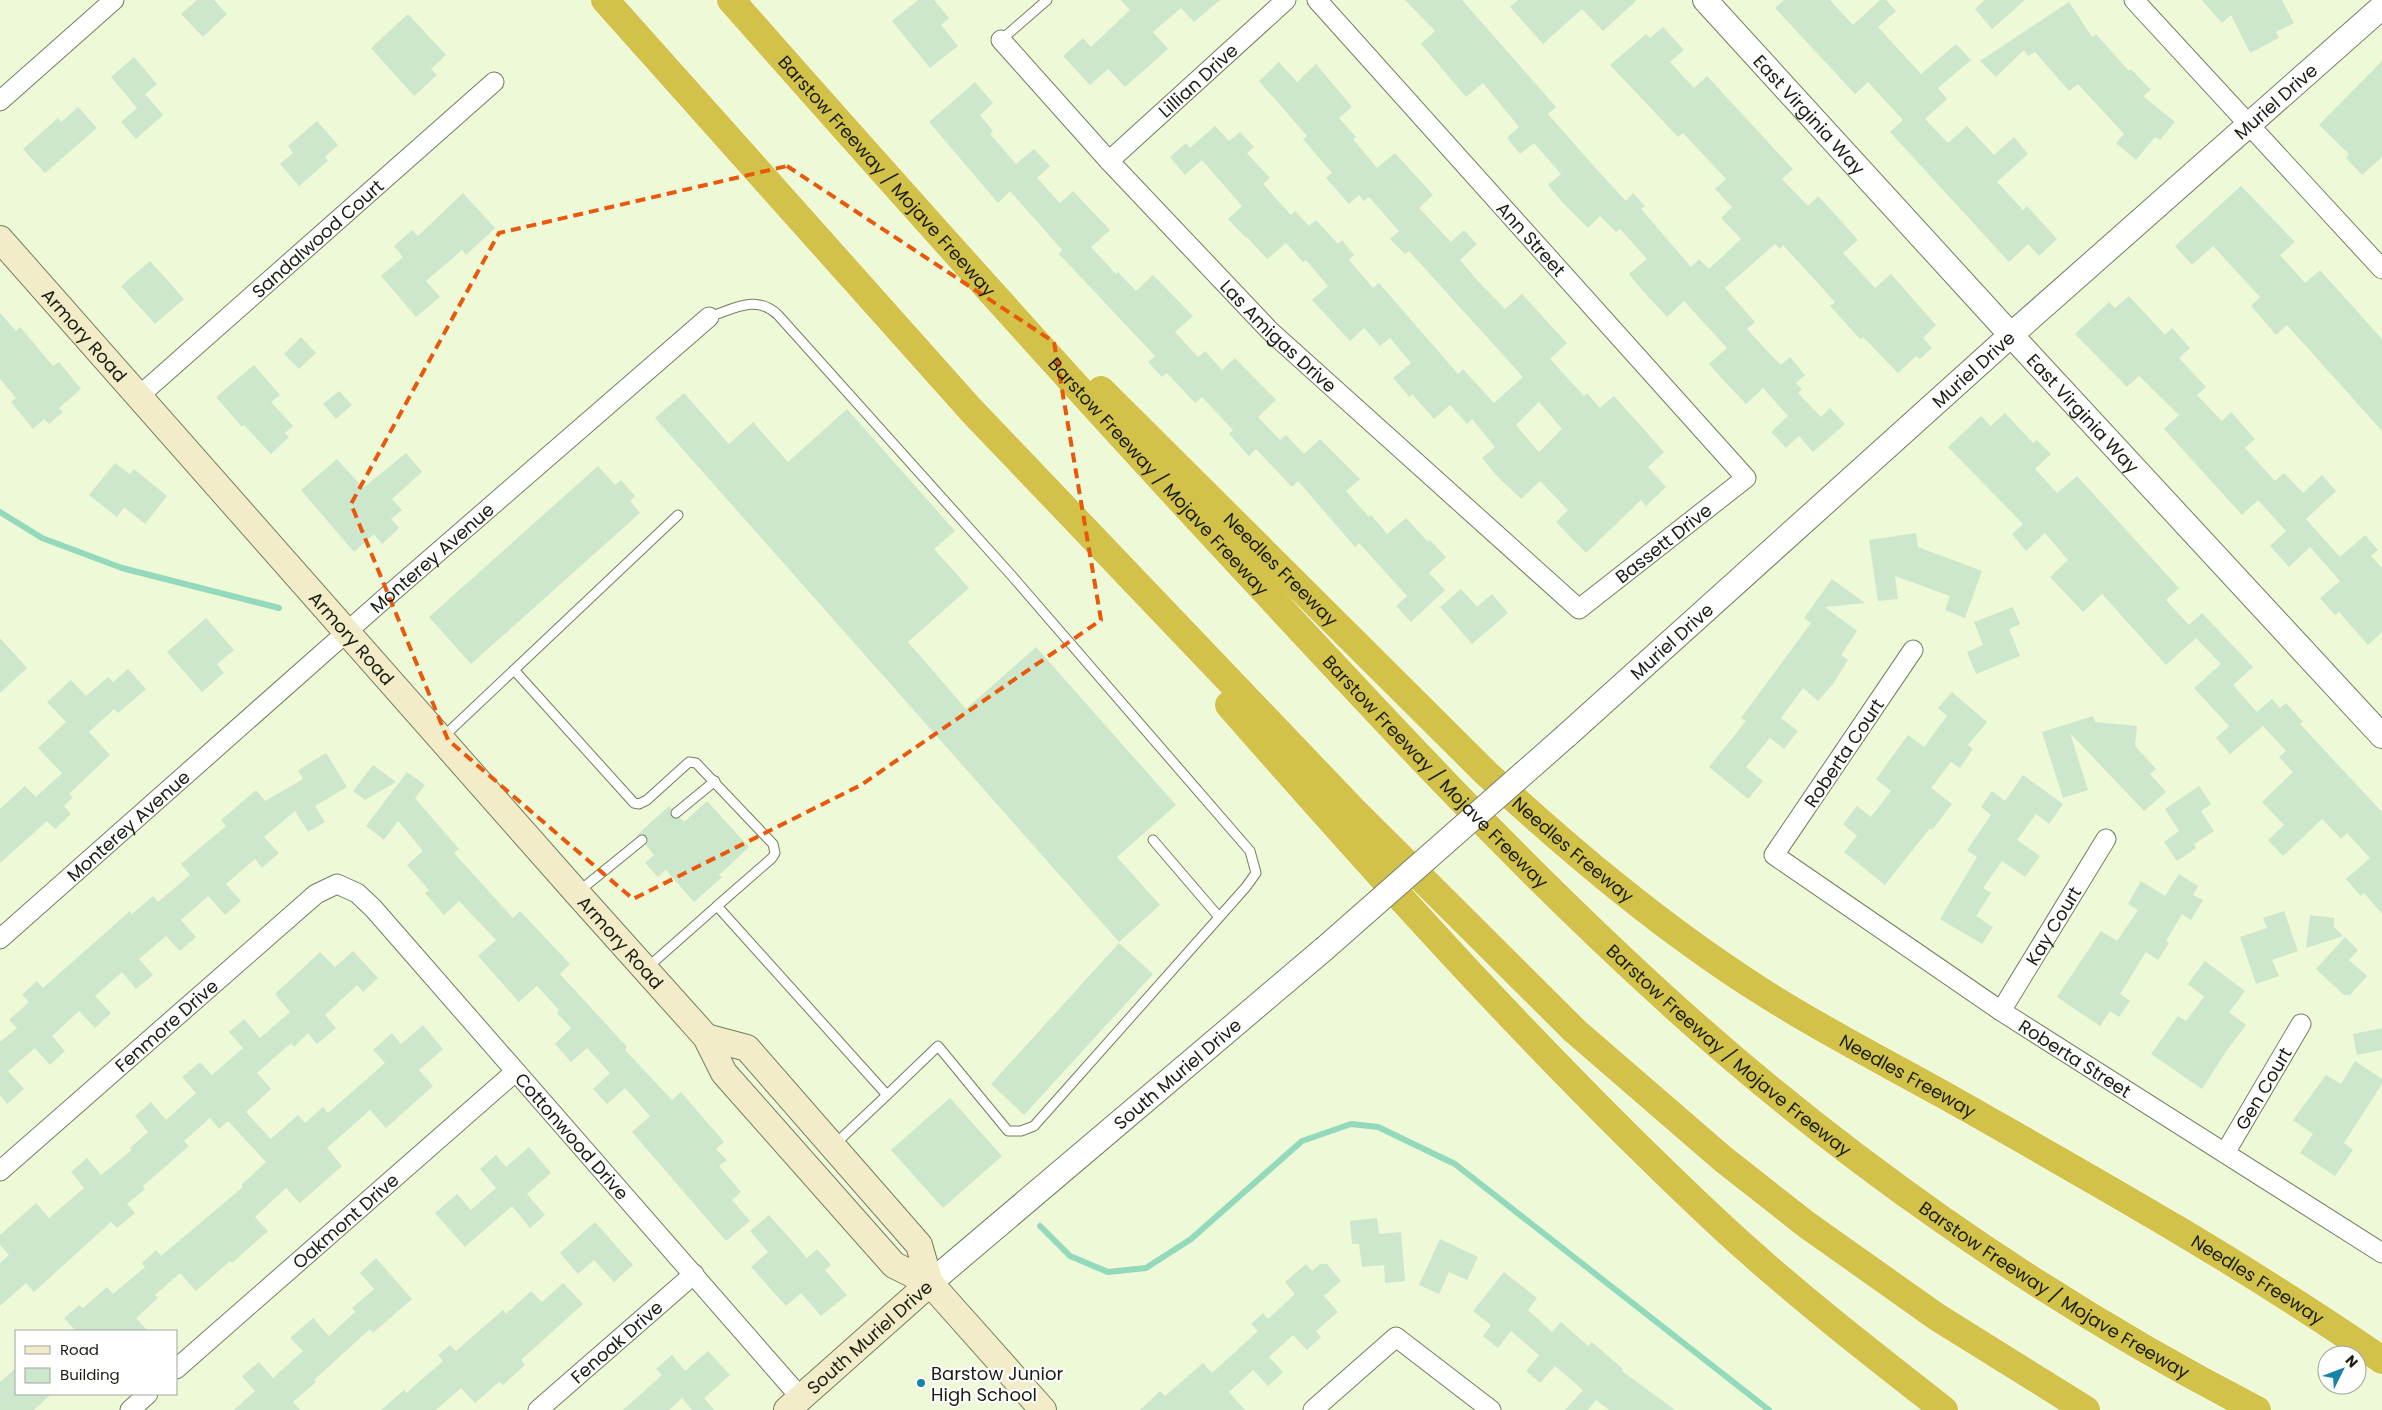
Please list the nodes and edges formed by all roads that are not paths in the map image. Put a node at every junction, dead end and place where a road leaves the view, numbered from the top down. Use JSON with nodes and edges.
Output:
{"nodes":[{"id":1,"x":114,"y":0,"type":"edge"},
{"id":2,"x":605,"y":0,"type":"edge"},
{"id":3,"x":731,"y":0,"type":"edge"},
{"id":4,"x":1047,"y":0,"type":"edge"},
{"id":5,"x":1286,"y":0,"type":"edge"},
{"id":6,"x":1316,"y":0,"type":"edge"},
{"id":7,"x":1705,"y":0,"type":"edge"},
{"id":8,"x":2134,"y":0,"type":"edge"},
{"id":9,"x":2382,"y":7,"type":"edge"},
{"id":10,"x":1001,"y":40,"type":"joint"},
{"id":11,"x":494,"y":82,"type":"dead end"},
{"id":12,"x":0,"y":102,"type":"edge"},
{"id":13,"x":2250,"y":125,"type":"junction"},
{"id":14,"x":1109,"y":161,"type":"junction"},
{"id":15,"x":889,"y":179,"type":"junction"},
{"id":16,"x":0,"y":239,"type":"edge"},
{"id":17,"x":2382,"y":269,"type":"edge"},
{"id":18,"x":709,"y":317,"type":"joint"},
{"id":19,"x":2011,"y":336,"type":"junction"},
{"id":20,"x":139,"y":396,"type":"junction"},
{"id":21,"x":972,"y":410,"type":"junction"},
{"id":22,"x":1746,"y":478,"type":"joint"},
{"id":23,"x":678,"y":515,"type":"dead end"},
{"id":24,"x":1580,"y":609,"type":"joint"},
{"id":25,"x":348,"y":632,"type":"junction"},
{"id":26,"x":1913,"y":650,"type":"dead end"},
{"id":27,"x":514,"y":670,"type":"junction"},
{"id":28,"x":1566,"y":736,"type":"joint"},
{"id":29,"x":2382,"y":736,"type":"edge"},
{"id":30,"x":442,"y":738,"type":"junction"},
{"id":31,"x":715,"y":781,"type":"junction"},
{"id":32,"x":676,"y":813,"type":"dead end"},
{"id":33,"x":2106,"y":839,"type":"dead end"},
{"id":34,"x":642,"y":840,"type":"dead end"},
{"id":35,"x":1153,"y":840,"type":"dead end"},
{"id":36,"x":1774,"y":855,"type":"joint"},
{"id":37,"x":337,"y":884,"type":"joint"},
{"id":38,"x":577,"y":893,"type":"junction"},
{"id":39,"x":717,"y":906,"type":"junction"},
{"id":40,"x":1219,"y":917,"type":"junction"},
{"id":41,"x":0,"y":939,"type":"edge"},
{"id":42,"x":646,"y":968,"type":"junction"},
{"id":43,"x":2001,"y":1011,"type":"junction"},
{"id":44,"x":2301,"y":1024,"type":"dead end"},
{"id":45,"x":706,"y":1038,"type":"junction"},
{"id":46,"x":515,"y":1072,"type":"junction"},
{"id":47,"x":887,"y":1095,"type":"junction"},
{"id":48,"x":833,"y":1146,"type":"junction"},
{"id":49,"x":2225,"y":1153,"type":"junction"},
{"id":50,"x":0,"y":1171,"type":"edge"},
{"id":51,"x":2382,"y":1253,"type":"edge"},
{"id":52,"x":694,"y":1274,"type":"junction"},
{"id":53,"x":930,"y":1283,"type":"junction"},
{"id":54,"x":2382,"y":1360,"type":"edge"},
{"id":55,"x":178,"y":1367,"type":"edge"},
{"id":56,"x":147,"y":1395,"type":"edge"},
{"id":57,"x":794,"y":1404,"type":"edge"},
{"id":58,"x":130,"y":1410,"type":"edge"},
{"id":59,"x":538,"y":1410,"type":"edge"},
{"id":60,"x":1043,"y":1410,"type":"edge"},
{"id":61,"x":1313,"y":1410,"type":"edge"},
{"id":62,"x":1491,"y":1410,"type":"edge"},
{"id":63,"x":1944,"y":1410,"type":"edge"},
{"id":64,"x":2086,"y":1410,"type":"edge"},
{"id":65,"x":2258,"y":1410,"type":"edge"}],
"edges":[{"from":1,"to":12,"type":"street"},
{"from":2,"to":21,"type":"highway"},
{"from":3,"to":15,"type":"highway","name":"Barstow Freeway / Mojave Freeway"},
{"from":4,"to":10,"type":"lane"},
{"from":5,"to":14,"type":"street","name":"Lillian Drive"},
{"from":6,"to":22,"type":"street","name":"Ann Street"},
{"from":7,"to":19,"type":"street","name":"East Virginia Way"},
{"from":8,"to":13,"type":"street"},
{"from":9,"to":13,"type":"street","name":"Muriel Drive"},
{"from":10,"to":14,"type":"street","name":"Las Amigas Drive"},
{"from":11,"to":20,"type":"street","name":"Sandalwood Court"},
{"from":13,"to":17,"type":"street"},
{"from":13,"to":19,"type":"street","name":"Muriel Drive"},
{"from":14,"to":24,"type":"street","name":"Las Amigas Drive"},
{"from":15,"to":54,"type":"highway","name":"Needles Freeway"},
{"from":15,"to":65,"type":"highway","name":"Barstow Freeway / Mojave Freeway"},
{"from":16,"to":20,"type":"main road","name":"Armory Road"},
{"from":18,"to":25,"type":"street","name":"Monterey Avenue"},
{"from":18,"to":40,"type":"lane"},
{"from":19,"to":28,"type":"street","name":"Muriel Drive"},
{"from":19,"to":29,"type":"street","name":"East Virginia Way"},
{"from":20,"to":25,"type":"main road","name":"Armory Road"},
{"from":21,"to":63,"type":"highway"},
{"from":21,"to":64,"type":"highway"},
{"from":22,"to":24,"type":"street","name":"Bassett Drive"},
{"from":23,"to":27,"type":"lane"},
{"from":25,"to":30,"type":"main road","name":"Armory Road"},
{"from":25,"to":41,"type":"street","name":"Monterey Avenue"},
{"from":26,"to":36,"type":"street","name":"Roberta Court"},
{"from":27,"to":30,"type":"lane"},
{"from":27,"to":31,"type":"lane"},
{"from":28,"to":53,"type":"street","name":"South Muriel Drive","bridge":true},
{"from":30,"to":38,"type":"main road","name":"Armory Road"},
{"from":31,"to":32,"type":"lane"},
{"from":31,"to":39,"type":"lane"},
{"from":33,"to":43,"type":"street","name":"Kay Court"},
{"from":34,"to":38,"type":"lane"},
{"from":35,"to":40,"type":"lane"},
{"from":36,"to":43,"type":"street","name":"Roberta Street"},
{"from":37,"to":46,"type":"street","name":"Cottonwood Drive"},
{"from":37,"to":50,"type":"street","name":"Fenmore Drive"},
{"from":38,"to":42,"type":"main road","name":"Armory Road"},
{"from":39,"to":42,"type":"lane"},
{"from":39,"to":47,"type":"lane"},
{"from":40,"to":47,"type":"lane"},
{"from":42,"to":45,"type":"main road","name":"Armory Road"},
{"from":43,"to":49,"type":"street","name":"Roberta Street"},
{"from":44,"to":49,"type":"street","name":"Gen Court"},
{"from":45,"to":48,"type":"main road","name":"Armory Road"},
{"from":45,"to":53,"type":"main road","name":"Armory Road"},
{"from":46,"to":52,"type":"street","name":"Cottonwood Drive"},
{"from":46,"to":55,"type":"street","name":"Oakmont Drive"},
{"from":47,"to":48,"type":"lane"},
{"from":48,"to":53,"type":"main road","name":"Armory Road"},
{"from":49,"to":51,"type":"street","name":"Roberta Street"},
{"from":52,"to":57,"type":"street","name":"Cottonwood Drive"},
{"from":52,"to":59,"type":"street","name":"Fenoak Drive"},
{"from":53,"to":57,"type":"main road","name":"South Muriel Drive"},
{"from":53,"to":60,"type":"main road","name":"Armory Road"},
{"from":56,"to":58,"type":"street"},
{"from":61,"to":62,"type":"street"}]}
